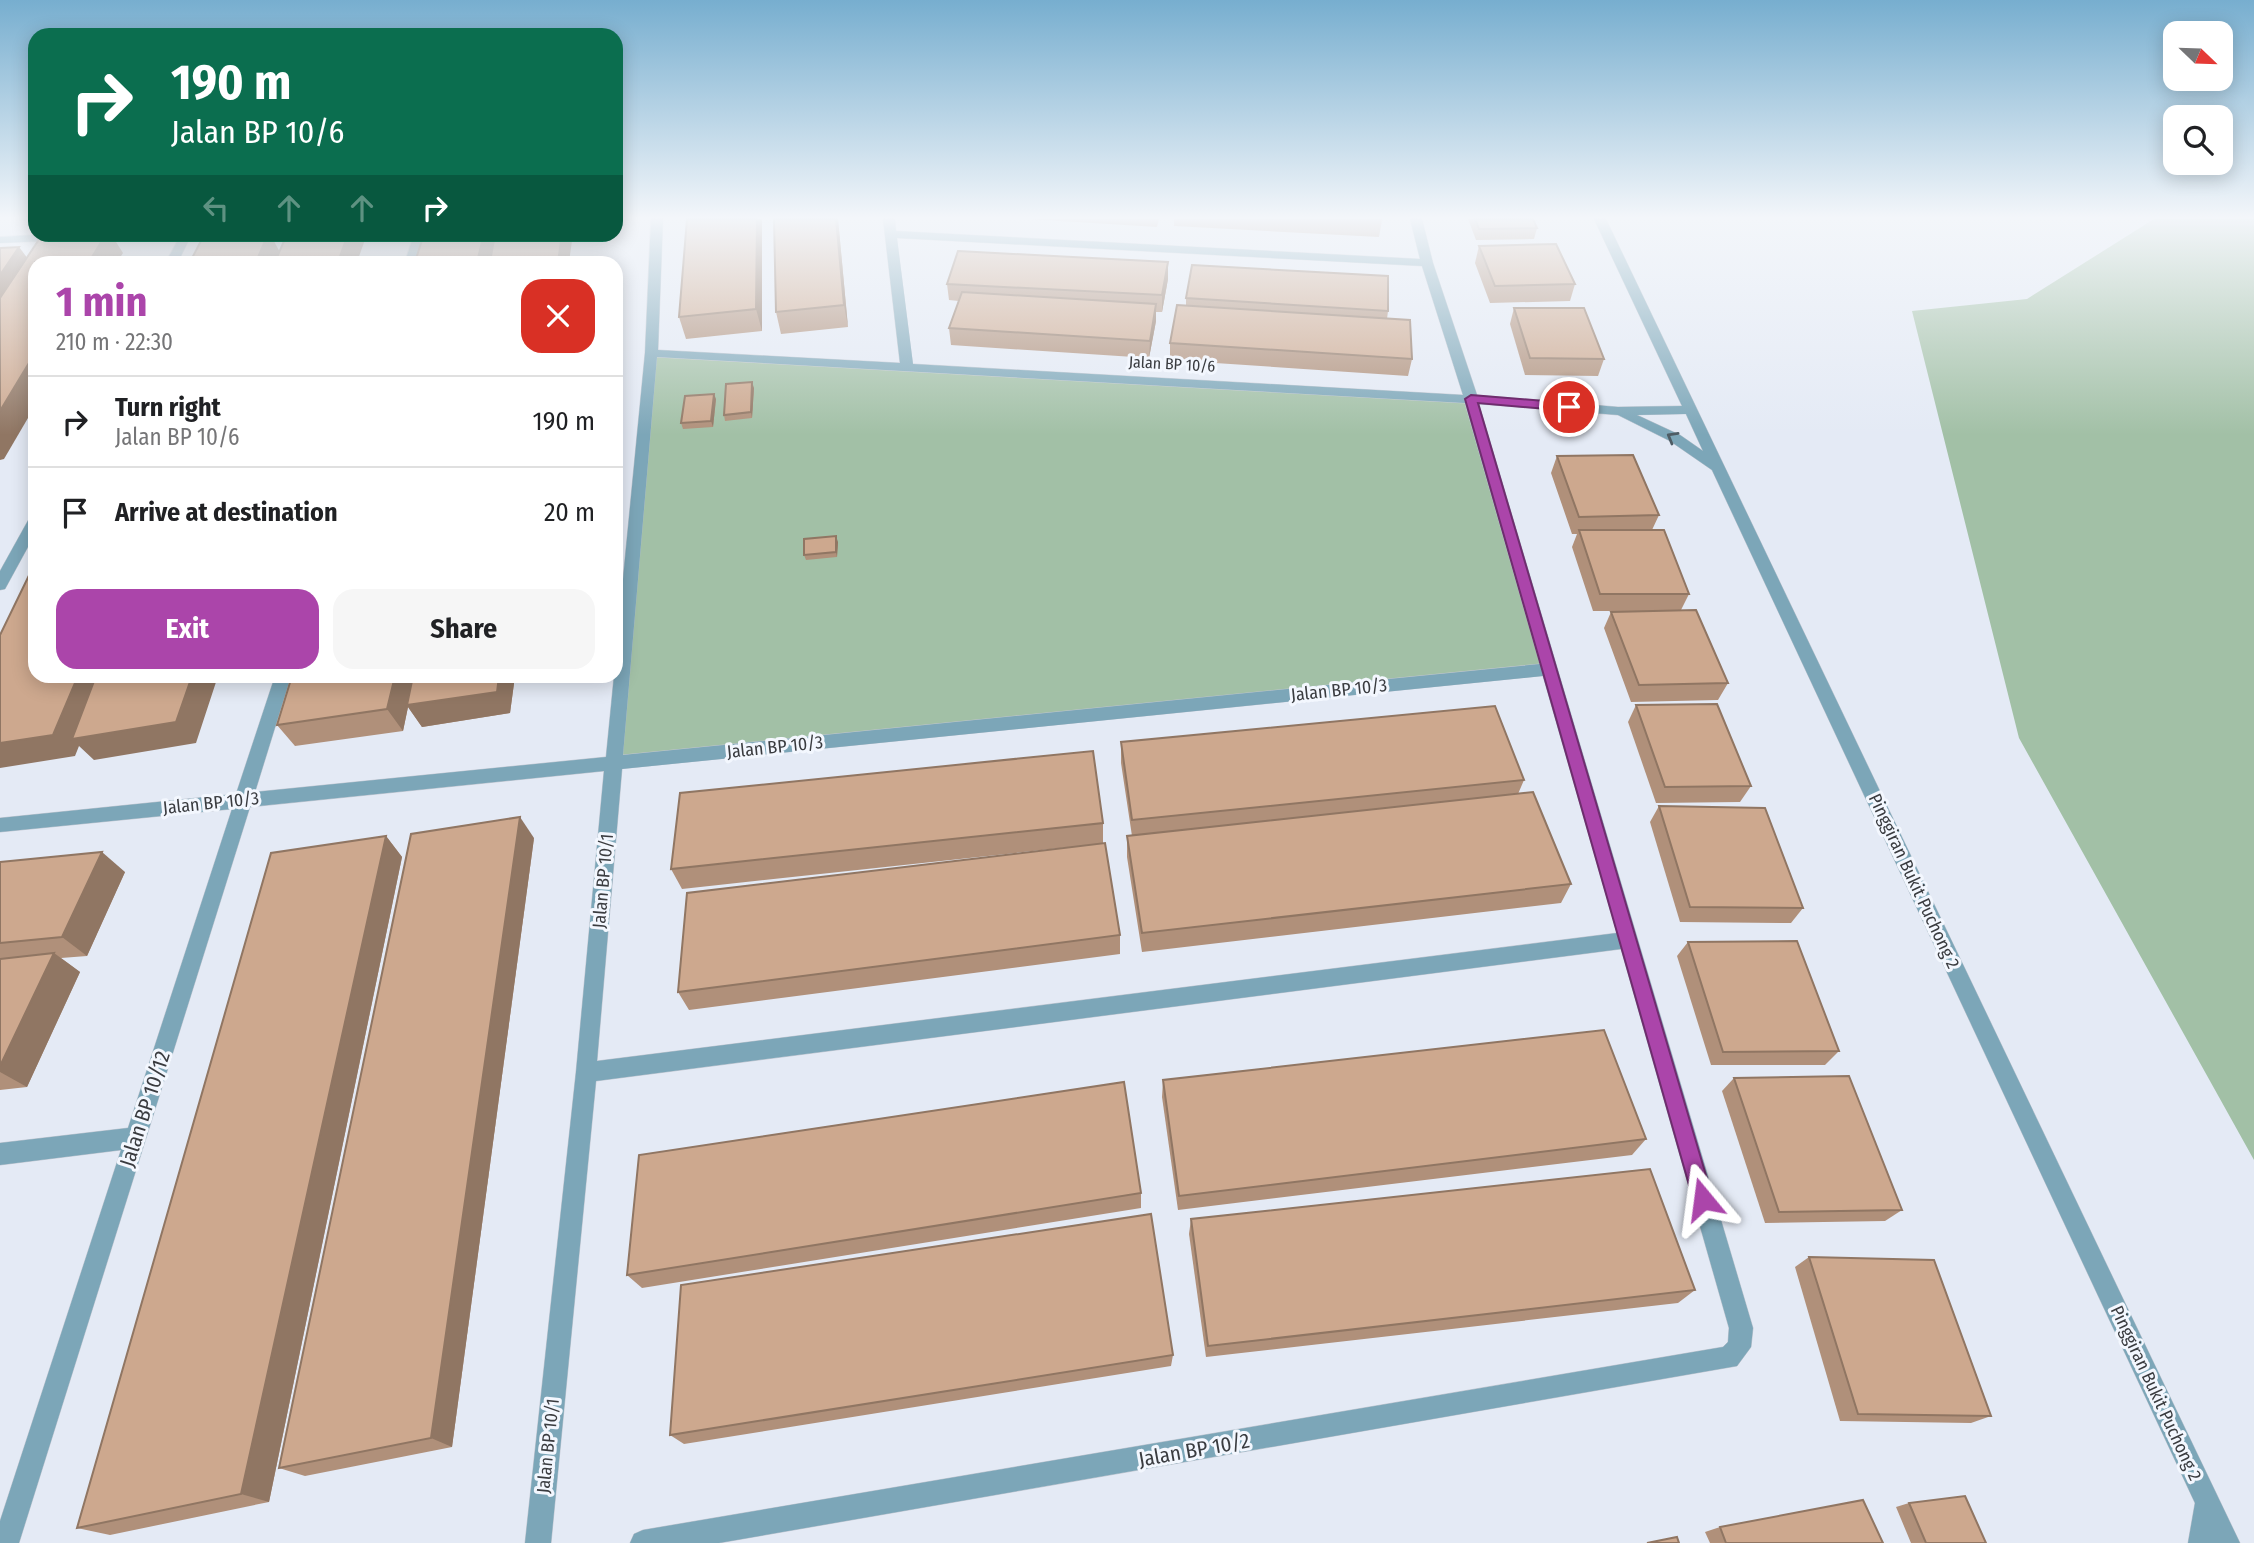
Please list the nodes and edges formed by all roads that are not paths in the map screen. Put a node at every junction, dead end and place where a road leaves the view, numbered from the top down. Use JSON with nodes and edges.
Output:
{"nodes":[{"id":1,"x":654,"y":291,"type":"edge"},
{"id":2,"x":898,"y":291,"type":"edge"},
{"id":3,"x":1436,"y":291,"type":"edge"},
{"id":4,"x":1634,"y":291,"type":"edge"},
{"id":5,"x":652,"y":353,"type":"junction"},
{"id":6,"x":907,"y":367,"type":"junction"},
{"id":7,"x":1471,"y":399,"type":"junction"},
{"id":8,"x":1690,"y":410,"type":"junction"},
{"id":9,"x":1618,"y":411,"type":"junction"},
{"id":10,"x":1721,"y":471,"type":"junction"},
{"id":11,"x":28,"y":533,"type":"edge"},
{"id":12,"x":0,"y":585,"type":"edge"},
{"id":13,"x":623,"y":667,"type":"edge"},
{"id":14,"x":1550,"y":669,"type":"junction"},
{"id":15,"x":281,"y":683,"type":"edge"},
{"id":16,"x":621,"y":683,"type":"edge"},
{"id":17,"x":614,"y":764,"type":"junction"},
{"id":18,"x":244,"y":800,"type":"junction"},
{"id":19,"x":0,"y":825,"type":"edge"},
{"id":20,"x":1627,"y":940,"type":"junction"},
{"id":21,"x":586,"y":1072,"type":"junction"},
{"id":22,"x":135,"y":1138,"type":"junction"},
{"id":23,"x":0,"y":1154,"type":"edge"},
{"id":24,"x":2208,"y":1502,"type":"junction"},
{"id":25,"x":6,"y":1543,"type":"edge"},
{"id":26,"x":538,"y":1543,"type":"edge"},
{"id":27,"x":643,"y":1543,"type":"edge"},
{"id":28,"x":2201,"y":1543,"type":"edge"},
{"id":29,"x":2227,"y":1543,"type":"edge"}],
"edges":[{"from":1,"to":5,"type":"street","name":"Jalan BP 10/1"},
{"from":2,"to":6,"type":"street"},
{"from":3,"to":7,"type":"street"},
{"from":4,"to":8,"type":"street","name":"Pinggiran Bukit Puchong 2"},
{"from":5,"to":6,"type":"street","name":"Jalan BP 10/6"},
{"from":5,"to":13,"type":"street","name":"Jalan BP 10/1"},
{"from":6,"to":7,"type":"street","name":"Jalan BP 10/6"},
{"from":7,"to":9,"type":"street","name":"Jalan BP 10/6"},
{"from":7,"to":14,"type":"street"},
{"from":8,"to":9,"type":"street","name":"Jalan BP 10/6"},
{"from":8,"to":10,"type":"street","name":"Pinggiran Bukit Puchong 2"},
{"from":10,"to":9,"type":"street","one_way":true},
{"from":10,"to":24,"type":"street","name":"Pinggiran Bukit Puchong 2"},
{"from":11,"to":12,"type":"street"},
{"from":14,"to":17,"type":"street","name":"Jalan BP 10/3"},
{"from":14,"to":20,"type":"street"},
{"from":15,"to":18,"type":"street","name":"Jalan BP 10/12"},
{"from":16,"to":17,"type":"street","name":"Jalan BP 10/1"},
{"from":17,"to":18,"type":"street","name":"Jalan BP 10/3"},
{"from":17,"to":21,"type":"street","name":"Jalan BP 10/1"},
{"from":18,"to":19,"type":"street","name":"Jalan BP 10/3"},
{"from":18,"to":22,"type":"street","name":"Jalan BP 10/12"},
{"from":20,"to":21,"type":"street"},
{"from":20,"to":27,"type":"street","name":"Jalan BP 10/2"},
{"from":21,"to":26,"type":"street","name":"Jalan BP 10/1"},
{"from":22,"to":23,"type":"street"},
{"from":22,"to":25,"type":"street","name":"Jalan BP 10/12"},
{"from":24,"to":28,"type":"street"},
{"from":24,"to":29,"type":"street","name":"Pinggiran Bukit Puchong 2"}]}
